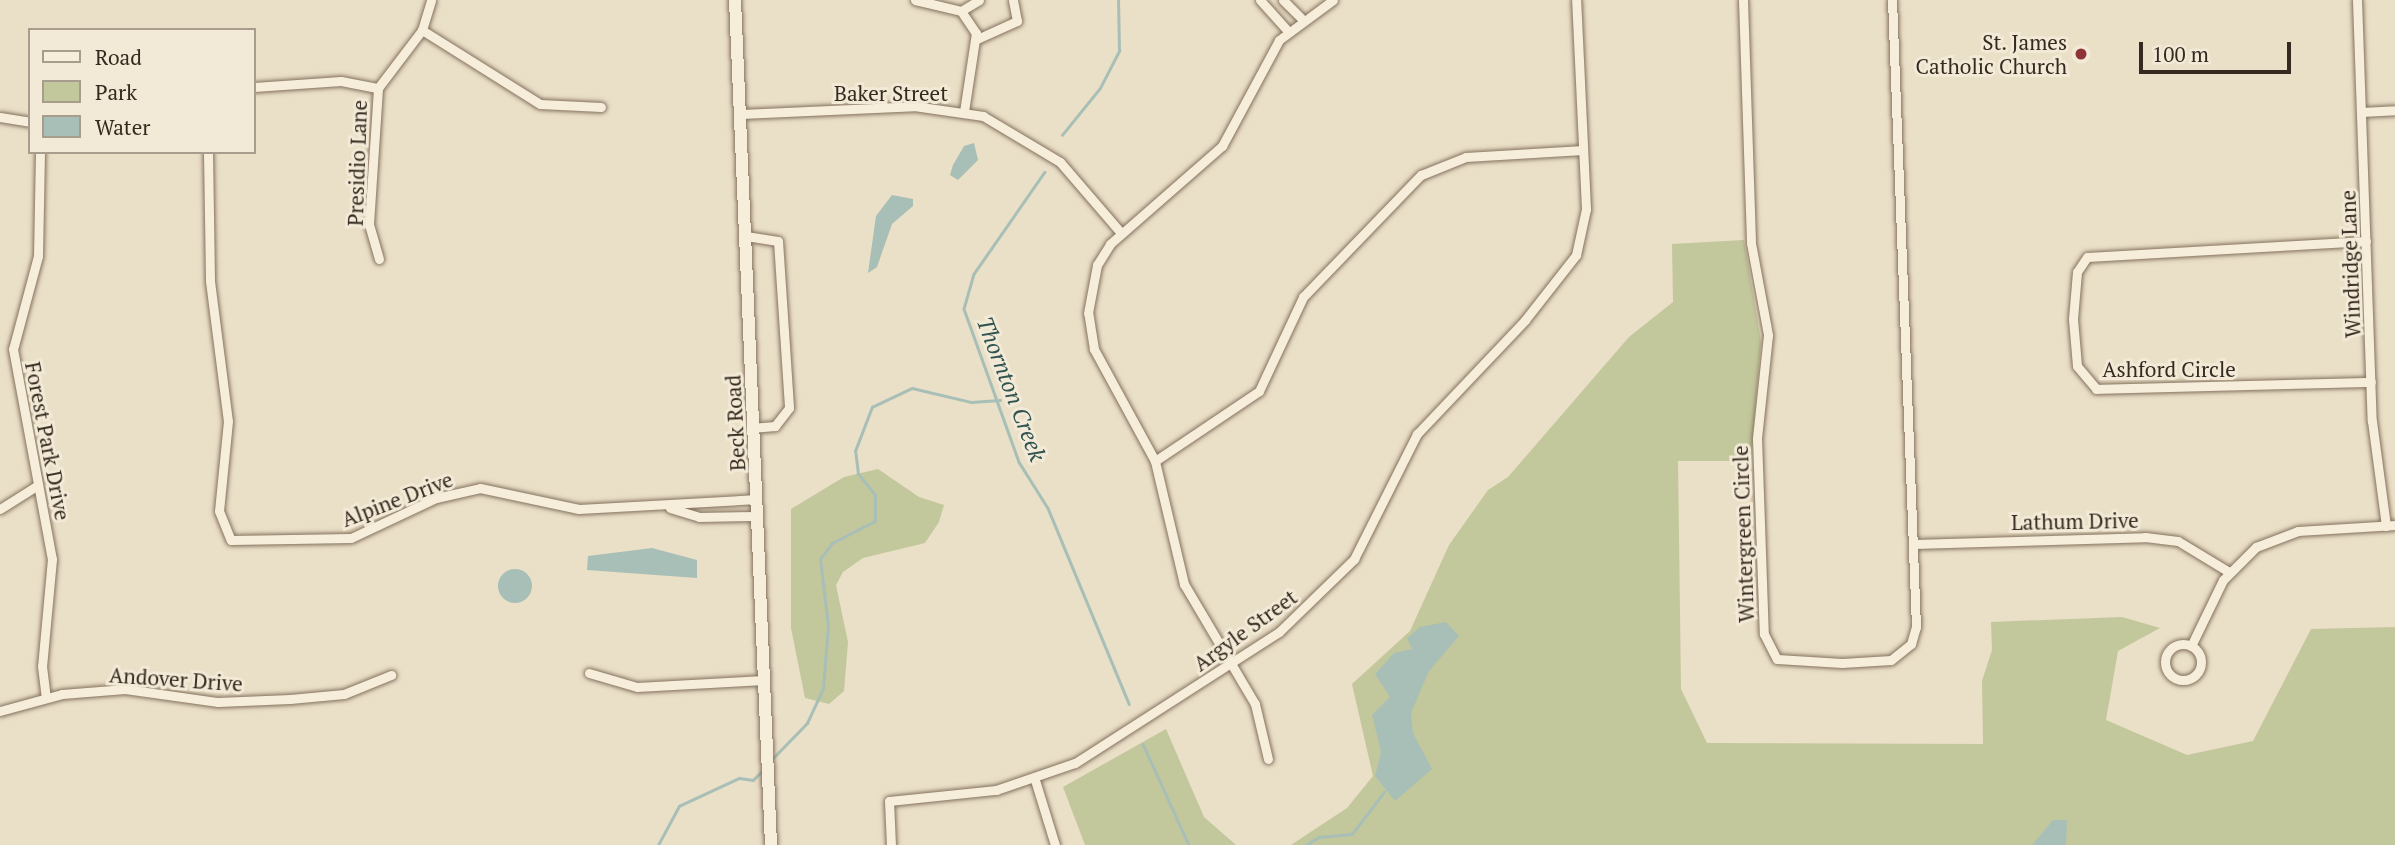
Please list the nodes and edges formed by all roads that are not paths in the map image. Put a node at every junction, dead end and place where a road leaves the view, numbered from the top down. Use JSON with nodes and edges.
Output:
{"nodes":[{"id":1,"x":431,"y":0,"type":"edge"},
{"id":2,"x":735,"y":0,"type":"edge"},
{"id":3,"x":915,"y":0,"type":"edge"},
{"id":4,"x":979,"y":0,"type":"edge"},
{"id":5,"x":1013,"y":0,"type":"edge"},
{"id":6,"x":1260,"y":0,"type":"edge"},
{"id":7,"x":1283,"y":0,"type":"edge"},
{"id":8,"x":1333,"y":0,"type":"edge"},
{"id":9,"x":1576,"y":0,"type":"edge"},
{"id":10,"x":1743,"y":0,"type":"edge"},
{"id":11,"x":1892,"y":0,"type":"edge"},
{"id":12,"x":2357,"y":0,"type":"edge"},
{"id":13,"x":961,"y":11,"type":"junction"},
{"id":14,"x":1301,"y":18,"type":"junction"},
{"id":15,"x":422,"y":30,"type":"junction"},
{"id":16,"x":1287,"y":30,"type":"junction"},
{"id":17,"x":977,"y":39,"type":"junction"},
{"id":18,"x":256,"y":88,"type":"edge"},
{"id":19,"x":377,"y":88,"type":"junction"},
{"id":20,"x":601,"y":107,"type":"dead end"},
{"id":21,"x":2395,"y":110,"type":"edge"},
{"id":22,"x":964,"y":111,"type":"junction"},
{"id":23,"x":2361,"y":113,"type":"junction"},
{"id":24,"x":741,"y":114,"type":"junction"},
{"id":25,"x":0,"y":117,"type":"edge"},
{"id":26,"x":26,"y":120,"type":"edge"},
{"id":27,"x":1583,"y":150,"type":"junction"},
{"id":28,"x":40,"y":154,"type":"edge"},
{"id":29,"x":208,"y":154,"type":"edge"},
{"id":30,"x":1121,"y":233,"type":"junction"},
{"id":31,"x":746,"y":236,"type":"junction"},
{"id":32,"x":2366,"y":241,"type":"junction"},
{"id":33,"x":379,"y":259,"type":"dead end"},
{"id":34,"x":2371,"y":382,"type":"junction"},
{"id":35,"x":754,"y":428,"type":"junction"},
{"id":36,"x":1155,"y":461,"type":"junction"},
{"id":37,"x":38,"y":485,"type":"junction"},
{"id":38,"x":757,"y":499,"type":"junction"},
{"id":39,"x":668,"y":507,"type":"junction"},
{"id":40,"x":0,"y":509,"type":"edge"},
{"id":41,"x":758,"y":516,"type":"junction"},
{"id":42,"x":2390,"y":526,"type":"edge"},
{"id":43,"x":1913,"y":544,"type":"junction"},
{"id":44,"x":2228,"y":572,"type":"junction"},
{"id":45,"x":2191,"y":646,"type":"junction"},
{"id":46,"x":1229,"y":665,"type":"junction"},
{"id":47,"x":589,"y":673,"type":"dead end"},
{"id":48,"x":391,"y":675,"type":"dead end"},
{"id":49,"x":764,"y":680,"type":"junction"},
{"id":50,"x":46,"y":696,"type":"junction"},
{"id":51,"x":0,"y":711,"type":"edge"},
{"id":52,"x":1268,"y":759,"type":"dead end"},
{"id":53,"x":1035,"y":780,"type":"junction"},
{"id":54,"x":771,"y":845,"type":"edge"},
{"id":55,"x":891,"y":845,"type":"edge"},
{"id":56,"x":1055,"y":845,"type":"edge"}],
"edges":[{"from":1,"to":15,"type":"street","name":"Presidio Lane"},
{"from":2,"to":24,"type":"main road","name":"Beck Road"},
{"from":3,"to":13,"type":"street"},
{"from":4,"to":13,"type":"street"},
{"from":5,"to":17,"type":"street"},
{"from":6,"to":16,"type":"street"},
{"from":7,"to":14,"type":"street"},
{"from":8,"to":14,"type":"street"},
{"from":9,"to":27,"type":"street","name":"Argyle Street"},
{"from":10,"to":43,"type":"street","name":"Wintergreen Circle"},
{"from":11,"to":43,"type":"street","name":"Wintergreen Circle"},
{"from":12,"to":23,"type":"street","name":"Windridge Lane"},
{"from":13,"to":17,"type":"street"},
{"from":14,"to":16,"type":"street"},
{"from":15,"to":19,"type":"street","name":"Presidio Lane"},
{"from":15,"to":20,"type":"street"},
{"from":16,"to":30,"type":"street"},
{"from":17,"to":22,"type":"street"},
{"from":18,"to":19,"type":"street"},
{"from":19,"to":33,"type":"street","name":"Presidio Lane"},
{"from":21,"to":23,"type":"street"},
{"from":22,"to":24,"type":"street","name":"Baker Street"},
{"from":22,"to":30,"type":"street","name":"Baker Street"},
{"from":23,"to":32,"type":"street","name":"Windridge Lane"},
{"from":24,"to":31,"type":"main road","name":"Beck Road"},
{"from":25,"to":26,"type":"street"},
{"from":27,"to":36,"type":"street"},
{"from":27,"to":46,"type":"street","name":"Argyle Street"},
{"from":28,"to":37,"type":"street","name":"Forest Park Drive"},
{"from":29,"to":39,"type":"street","name":"Alpine Drive"},
{"from":30,"to":36,"type":"street"},
{"from":31,"to":35,"type":"main road","name":"Beck Road"},
{"from":31,"to":35,"type":"street"},
{"from":32,"to":34,"type":"street","name":"Windridge Lane"},
{"from":32,"to":34,"type":"street","name":"Ashford Circle"},
{"from":34,"to":42,"type":"street","name":"Windridge Lane"},
{"from":35,"to":38,"type":"main road","name":"Beck Road"},
{"from":36,"to":46,"type":"street"},
{"from":37,"to":40,"type":"street"},
{"from":37,"to":50,"type":"street","name":"Forest Park Drive"},
{"from":38,"to":39,"type":"street","name":"Alpine Drive"},
{"from":38,"to":41,"type":"main road","name":"Beck Road"},
{"from":39,"to":41,"type":"street"},
{"from":41,"to":49,"type":"main road","name":"Beck Road"},
{"from":42,"to":44,"type":"street"},
{"from":43,"to":44,"type":"street","name":"Lathum Drive"},
{"from":44,"to":45,"type":"street"},
{"from":45,"to":45,"type":"street"},
{"from":46,"to":52,"type":"street"},
{"from":46,"to":53,"type":"street","name":"Argyle Street"},
{"from":47,"to":49,"type":"street"},
{"from":48,"to":50,"type":"street","name":"Andover Drive"},
{"from":49,"to":54,"type":"main road","name":"Beck Road"},
{"from":50,"to":51,"type":"street","name":"Andover Drive"},
{"from":53,"to":55,"type":"street","name":"Argyle Street"},
{"from":53,"to":56,"type":"street"}]}
